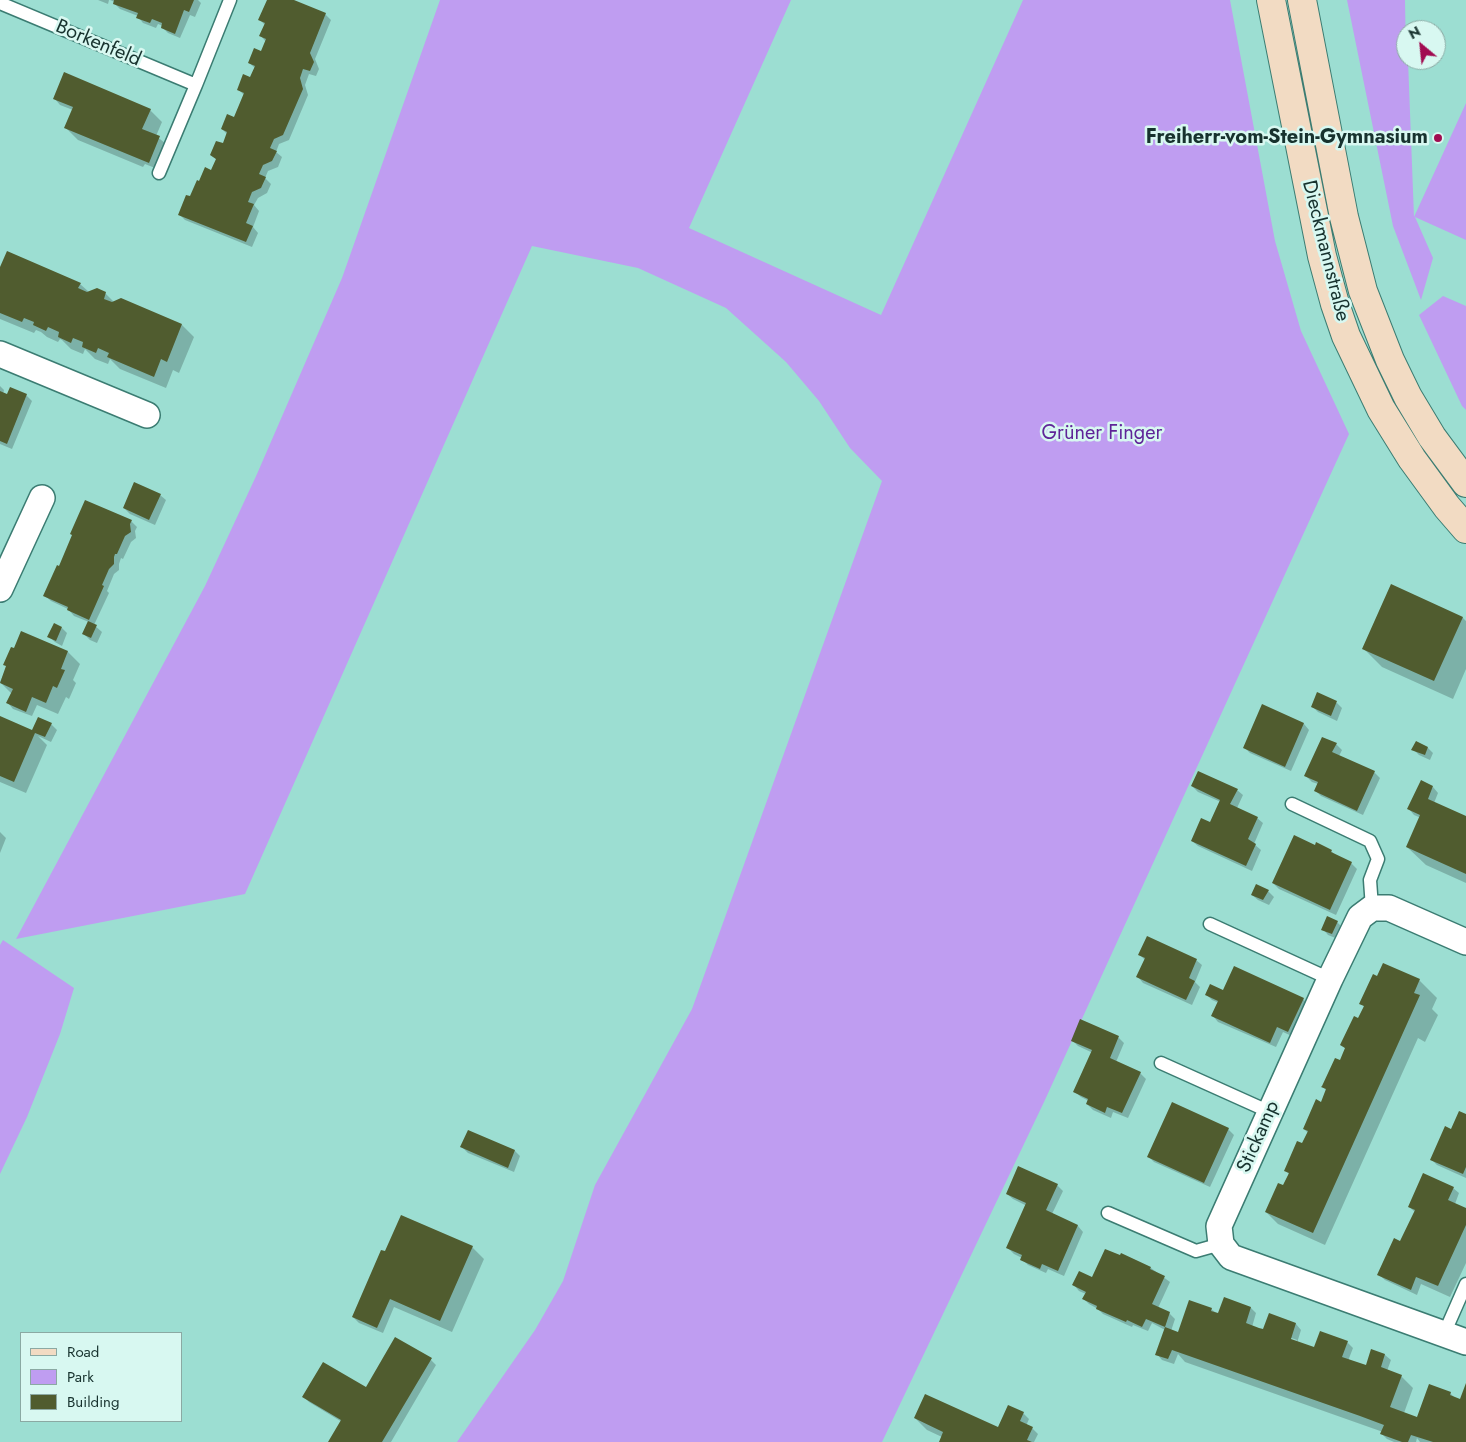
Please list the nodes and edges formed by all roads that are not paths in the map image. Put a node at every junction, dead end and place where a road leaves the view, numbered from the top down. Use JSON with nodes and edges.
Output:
{"nodes":[{"id":1,"x":230,"y":0,"type":"edge"},
{"id":2,"x":1271,"y":0,"type":"edge"},
{"id":3,"x":1302,"y":0,"type":"edge"},
{"id":4,"x":0,"y":3,"type":"edge"},
{"id":5,"x":196,"y":85,"type":"junction"},
{"id":6,"x":159,"y":173,"type":"dead end"},
{"id":7,"x":0,"y":354,"type":"edge"},
{"id":8,"x":147,"y":415,"type":"dead end"},
{"id":9,"x":1466,"y":483,"type":"edge"},
{"id":10,"x":42,"y":498,"type":"dead end"},
{"id":11,"x":1466,"y":529,"type":"edge"},
{"id":12,"x":0,"y":589,"type":"edge"},
{"id":13,"x":1292,"y":804,"type":"dead end"},
{"id":14,"x":1372,"y":908,"type":"junction"},
{"id":15,"x":1210,"y":924,"type":"dead end"},
{"id":16,"x":1466,"y":942,"type":"edge"},
{"id":17,"x":1330,"y":979,"type":"junction"},
{"id":18,"x":1161,"y":1063,"type":"dead end"},
{"id":19,"x":1270,"y":1112,"type":"junction"},
{"id":20,"x":1108,"y":1213,"type":"dead end"},
{"id":21,"x":1221,"y":1244,"type":"junction"},
{"id":22,"x":1466,"y":1284,"type":"edge"},
{"id":23,"x":1455,"y":1338,"type":"edge"}],
"edges":[{"from":1,"to":5,"type":"lane"},
{"from":2,"to":11,"type":"street","name":"Dieckmannstraße"},
{"from":3,"to":9,"type":"street","name":"Dieckmannstraße"},
{"from":4,"to":5,"type":"lane","name":"Borkenfeld"},
{"from":5,"to":6,"type":"lane"},
{"from":7,"to":8,"type":"street"},
{"from":10,"to":12,"type":"street"},
{"from":13,"to":14,"type":"lane"},
{"from":14,"to":16,"type":"street"},
{"from":14,"to":17,"type":"street","name":"Stickamp"},
{"from":15,"to":17,"type":"lane"},
{"from":17,"to":19,"type":"street","name":"Stickamp"},
{"from":18,"to":19,"type":"lane"},
{"from":19,"to":21,"type":"street","name":"Stickamp"},
{"from":20,"to":21,"type":"lane"},
{"from":21,"to":23,"type":"street"},
{"from":22,"to":23,"type":"lane"}]}
